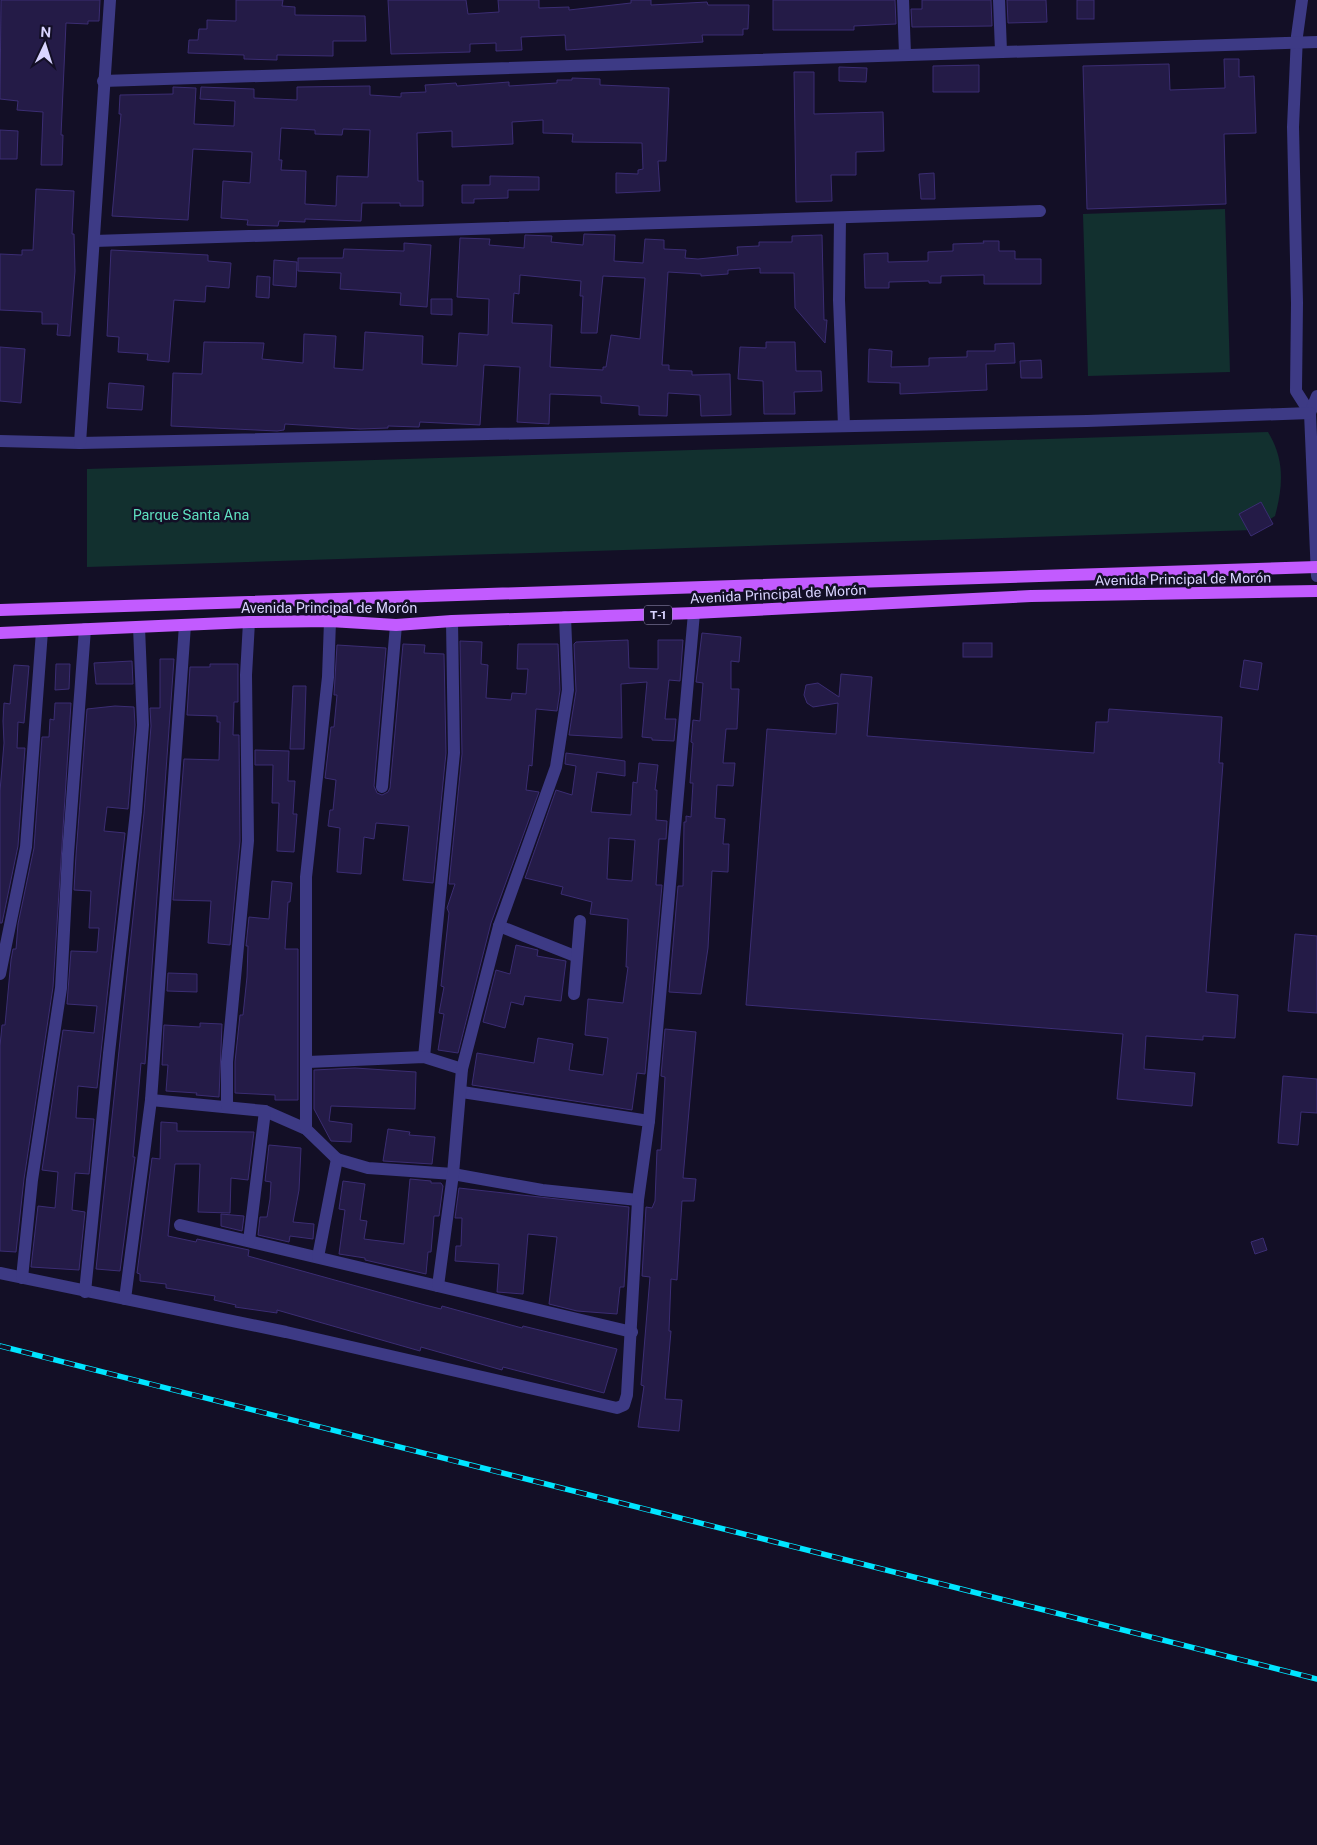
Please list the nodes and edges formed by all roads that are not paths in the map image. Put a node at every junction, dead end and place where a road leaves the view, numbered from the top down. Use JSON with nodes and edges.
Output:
{"nodes":[{"id":1,"x":110,"y":0,"type":"edge"},
{"id":2,"x":903,"y":0,"type":"edge"},
{"id":3,"x":1000,"y":0,"type":"edge"},
{"id":4,"x":1302,"y":0,"type":"edge"},
{"id":5,"x":1297,"y":42,"type":"junction"},
{"id":6,"x":1317,"y":42,"type":"edge"},
{"id":7,"x":1001,"y":51,"type":"junction"},
{"id":8,"x":905,"y":54,"type":"junction"},
{"id":9,"x":103,"y":80,"type":"junction"},
{"id":10,"x":1040,"y":212,"type":"dead end"},
{"id":11,"x":840,"y":218,"type":"junction"},
{"id":12,"x":94,"y":241,"type":"junction"},
{"id":13,"x":1317,"y":396,"type":"edge"},
{"id":14,"x":1310,"y":413,"type":"junction"},
{"id":15,"x":844,"y":426,"type":"junction"},
{"id":16,"x":0,"y":441,"type":"edge"},
{"id":17,"x":80,"y":443,"type":"junction"},
{"id":18,"x":1317,"y":567,"type":"edge"},
{"id":19,"x":1317,"y":576,"type":"edge"},
{"id":20,"x":1317,"y":591,"type":"edge"},
{"id":21,"x":0,"y":610,"type":"edge"},
{"id":22,"x":694,"y":613,"type":"junction"},
{"id":23,"x":565,"y":618,"type":"junction"},
{"id":24,"x":330,"y":621,"type":"junction"},
{"id":25,"x":452,"y":621,"type":"junction"},
{"id":26,"x":248,"y":622,"type":"junction"},
{"id":27,"x":186,"y":625,"type":"junction"},
{"id":28,"x":396,"y":626,"type":"junction"},
{"id":29,"x":139,"y":627,"type":"junction"},
{"id":30,"x":86,"y":629,"type":"junction"},
{"id":31,"x":42,"y":631,"type":"junction"},
{"id":32,"x":0,"y":633,"type":"edge"},
{"id":33,"x":382,"y":788,"type":"dead end"},
{"id":34,"x":580,"y":921,"type":"dead end"},
{"id":35,"x":500,"y":926,"type":"junction"},
{"id":36,"x":575,"y":956,"type":"junction"},
{"id":37,"x":0,"y":974,"type":"edge"},
{"id":38,"x":574,"y":994,"type":"dead end"},
{"id":39,"x":424,"y":1058,"type":"junction"},
{"id":40,"x":308,"y":1062,"type":"junction"},
{"id":41,"x":462,"y":1069,"type":"junction"},
{"id":42,"x":462,"y":1092,"type":"junction"},
{"id":43,"x":151,"y":1100,"type":"junction"},
{"id":44,"x":227,"y":1106,"type":"junction"},
{"id":45,"x":266,"y":1111,"type":"junction"},
{"id":46,"x":649,"y":1121,"type":"junction"},
{"id":47,"x":306,"y":1129,"type":"junction"},
{"id":48,"x":336,"y":1159,"type":"junction"},
{"id":49,"x":453,"y":1174,"type":"junction"},
{"id":50,"x":638,"y":1200,"type":"junction"},
{"id":51,"x":180,"y":1225,"type":"dead end"},
{"id":52,"x":248,"y":1241,"type":"junction"},
{"id":53,"x":318,"y":1256,"type":"junction"},
{"id":54,"x":0,"y":1273,"type":"edge"},
{"id":55,"x":22,"y":1278,"type":"junction"},
{"id":56,"x":438,"y":1286,"type":"junction"},
{"id":57,"x":85,"y":1292,"type":"junction"},
{"id":58,"x":125,"y":1299,"type":"junction"},
{"id":59,"x":632,"y":1332,"type":"junction"}],
"edges":[{"from":1,"to":9,"type":"street"},
{"from":2,"to":8,"type":"street"},
{"from":3,"to":7,"type":"street"},
{"from":4,"to":5,"type":"street"},
{"from":5,"to":6,"type":"street"},
{"from":5,"to":7,"type":"street"},
{"from":5,"to":14,"type":"street"},
{"from":7,"to":8,"type":"street"},
{"from":8,"to":9,"type":"street"},
{"from":9,"to":12,"type":"street"},
{"from":10,"to":11,"type":"street"},
{"from":11,"to":12,"type":"street"},
{"from":11,"to":15,"type":"street"},
{"from":12,"to":17,"type":"street"},
{"from":13,"to":14,"type":"street"},
{"from":14,"to":15,"type":"street"},
{"from":14,"to":18,"type":"street"},
{"from":15,"to":17,"type":"street"},
{"from":16,"to":17,"type":"street"},
{"from":18,"to":19,"type":"street"},
{"from":18,"to":21,"type":"main road","name":"Avenida Principal de Morón","number":"T-1"},
{"from":20,"to":22,"type":"main road","name":"Avenida Principal de Morón","number":"T-1"},
{"from":22,"to":23,"type":"main road","name":"Avenida Principal de Morón","number":"T-1"},
{"from":22,"to":46,"type":"street"},
{"from":23,"to":25,"type":"main road","name":"Avenida Principal de Morón","number":"T-1"},
{"from":23,"to":35,"type":"street"},
{"from":24,"to":26,"type":"main road","name":"Avenida Principal de Morón","number":"T-1"},
{"from":24,"to":28,"type":"main road","name":"Avenida Principal de Morón","number":"T-1"},
{"from":24,"to":40,"type":"street"},
{"from":25,"to":28,"type":"main road","name":"Avenida Principal de Morón","number":"T-1"},
{"from":25,"to":39,"type":"street"},
{"from":26,"to":27,"type":"main road","name":"Avenida Principal de Morón","number":"T-1"},
{"from":26,"to":44,"type":"street"},
{"from":27,"to":29,"type":"main road","name":"Avenida Principal de Morón","number":"T-1"},
{"from":27,"to":43,"type":"street"},
{"from":28,"to":33,"type":"street"},
{"from":29,"to":30,"type":"main road","name":"Avenida Principal de Morón","number":"T-1"},
{"from":29,"to":57,"type":"street"},
{"from":30,"to":31,"type":"main road","name":"Avenida Principal de Morón","number":"T-1"},
{"from":30,"to":55,"type":"street"},
{"from":31,"to":32,"type":"main road","name":"Avenida Principal de Morón","number":"T-1"},
{"from":31,"to":37,"type":"street"},
{"from":34,"to":36,"type":"street"},
{"from":35,"to":36,"type":"street"},
{"from":35,"to":41,"type":"street"},
{"from":36,"to":38,"type":"street"},
{"from":39,"to":40,"type":"street"},
{"from":39,"to":41,"type":"street"},
{"from":40,"to":47,"type":"street"},
{"from":41,"to":42,"type":"street"},
{"from":42,"to":46,"type":"street"},
{"from":42,"to":49,"type":"street"},
{"from":43,"to":44,"type":"street"},
{"from":43,"to":58,"type":"street"},
{"from":44,"to":45,"type":"street"},
{"from":45,"to":47,"type":"street"},
{"from":45,"to":52,"type":"street"},
{"from":46,"to":50,"type":"street"},
{"from":47,"to":48,"type":"street"},
{"from":48,"to":49,"type":"street"},
{"from":48,"to":53,"type":"street"},
{"from":49,"to":50,"type":"street"},
{"from":49,"to":56,"type":"street"},
{"from":50,"to":59,"type":"street"},
{"from":51,"to":52,"type":"street"},
{"from":52,"to":53,"type":"street"},
{"from":53,"to":56,"type":"street"},
{"from":54,"to":55,"type":"street"},
{"from":55,"to":57,"type":"street"},
{"from":56,"to":59,"type":"street"},
{"from":57,"to":58,"type":"street"},
{"from":58,"to":59,"type":"street"}]}
